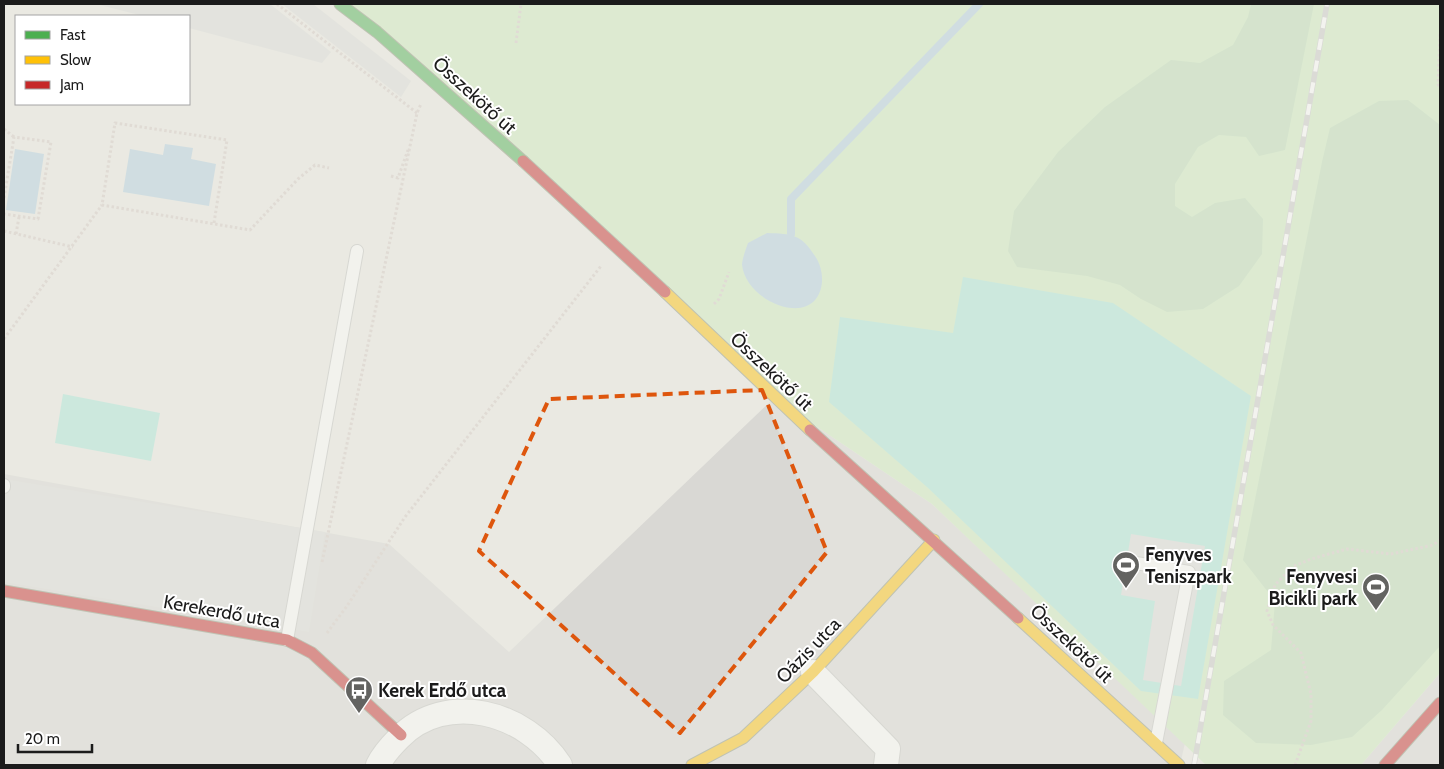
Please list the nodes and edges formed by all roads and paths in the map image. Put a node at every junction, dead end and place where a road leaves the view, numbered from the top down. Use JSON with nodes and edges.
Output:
{"nodes":[{"id":1,"x":277,"y":4,"type":"edge"},
{"id":2,"x":340,"y":4,"type":"edge"},
{"id":3,"x":521,"y":4,"type":"edge"},
{"id":4,"x":1440,"y":34,"type":"edge"},
{"id":5,"x":516,"y":43,"type":"dead end"},
{"id":6,"x":1440,"y":88,"type":"edge"},
{"id":7,"x":423,"y":99,"type":"dead end"},
{"id":8,"x":417,"y":113,"type":"junction"},
{"id":9,"x":4,"y":129,"type":"edge"},
{"id":10,"x":14,"y":137,"type":"junction"},
{"id":11,"x":411,"y":143,"type":"junction"},
{"id":12,"x":329,"y":168,"type":"dead end"},
{"id":13,"x":391,"y":176,"type":"dead end"},
{"id":14,"x":398,"y":178,"type":"junction"},
{"id":15,"x":404,"y":178,"type":"junction"},
{"id":16,"x":4,"y":198,"type":"edge"},
{"id":17,"x":102,"y":205,"type":"junction"},
{"id":18,"x":4,"y":214,"type":"edge"},
{"id":19,"x":19,"y":216,"type":"junction"},
{"id":20,"x":214,"y":223,"type":"junction"},
{"id":21,"x":4,"y":231,"type":"edge"},
{"id":22,"x":16,"y":234,"type":"junction"},
{"id":23,"x":617,"y":246,"type":"junction"},
{"id":24,"x":73,"y":247,"type":"junction"},
{"id":25,"x":357,"y":252,"type":"dead end"},
{"id":26,"x":729,"y":272,"type":"dead end"},
{"id":27,"x":713,"y":305,"type":"dead end"},
{"id":28,"x":4,"y":339,"type":"edge"},
{"id":29,"x":934,"y":540,"type":"junction"},
{"id":30,"x":1440,"y":540,"type":"edge"},
{"id":31,"x":1136,"y":563,"type":"dead end"},
{"id":32,"x":320,"y":571,"type":"dead end"},
{"id":33,"x":4,"y":591,"type":"edge"},
{"id":34,"x":287,"y":640,"type":"junction"},
{"id":35,"x":312,"y":653,"type":"junction"},
{"id":36,"x":812,"y":672,"type":"junction"},
{"id":37,"x":1440,"y":703,"type":"edge"},
{"id":38,"x":401,"y":735,"type":"junction"},
{"id":39,"x":1156,"y":743,"type":"junction"},
{"id":40,"x":378,"y":765,"type":"edge"},
{"id":41,"x":560,"y":765,"type":"edge"},
{"id":42,"x":692,"y":765,"type":"edge"},
{"id":43,"x":886,"y":765,"type":"edge"},
{"id":44,"x":1179,"y":765,"type":"edge"},
{"id":45,"x":1295,"y":765,"type":"edge"},
{"id":46,"x":1385,"y":765,"type":"edge"}],
"edges":[{"from":1,"to":8,"type":"path"},
{"from":2,"to":23,"type":"street","name":"Összekötő út"},
{"from":3,"to":5,"type":"path"},
{"from":4,"to":6,"type":"path"},
{"from":7,"to":8,"type":"path"},
{"from":8,"to":11,"type":"path"},
{"from":9,"to":10,"type":"path"},
{"from":10,"to":16,"type":"path"},
{"from":10,"to":19,"type":"path"},
{"from":11,"to":14,"type":"path"},
{"from":11,"to":15,"type":"path"},
{"from":12,"to":20,"type":"path"},
{"from":13,"to":14,"type":"path"},
{"from":14,"to":15,"type":"path"},
{"from":15,"to":32,"type":"path"},
{"from":17,"to":20,"type":"path"},
{"from":17,"to":20,"type":"path"},
{"from":17,"to":24,"type":"path"},
{"from":18,"to":19,"type":"path"},
{"from":19,"to":22,"type":"path"},
{"from":21,"to":22,"type":"path"},
{"from":22,"to":24,"type":"path"},
{"from":23,"to":29,"type":"street","name":"Összekötő út"},
{"from":23,"to":35,"type":"path"},
{"from":24,"to":28,"type":"path"},
{"from":25,"to":34,"type":"lane"},
{"from":26,"to":27,"type":"path"},
{"from":29,"to":36,"type":"street","name":"Oázis utca"},
{"from":29,"to":39,"type":"street","name":"Összekötő út"},
{"from":30,"to":45,"type":"path"},
{"from":31,"to":39,"type":"lane"},
{"from":33,"to":34,"type":"street","name":"Kerekerdő utca"},
{"from":34,"to":35,"type":"street","name":"Kerekerdő utca"},
{"from":35,"to":38,"type":"street","name":"Kerekerdő utca"},
{"from":36,"to":42,"type":"street","name":"Oázis utca"},
{"from":36,"to":43,"type":"street"},
{"from":37,"to":46,"type":"street"},
{"from":38,"to":40,"type":"street"},
{"from":38,"to":41,"type":"street"},
{"from":39,"to":44,"type":"street","name":"Összekötő út"}]}
